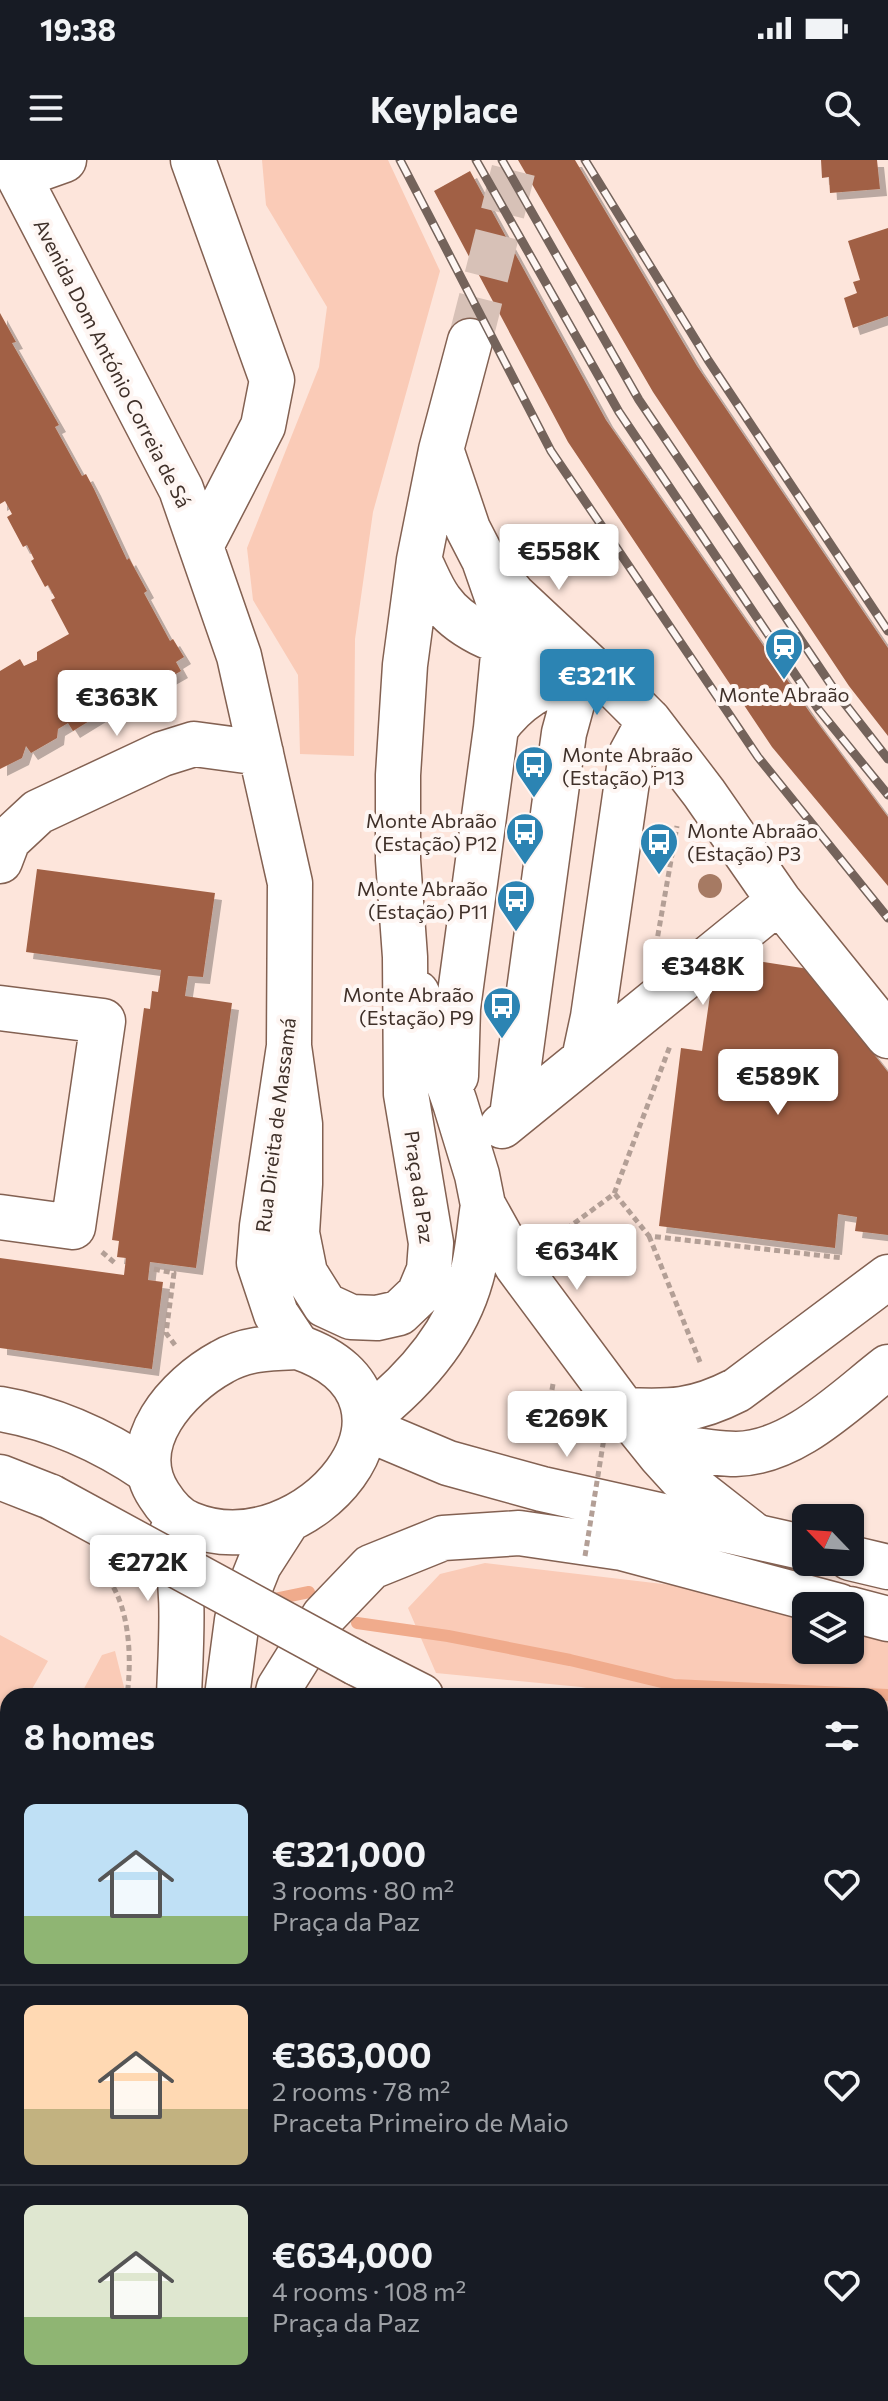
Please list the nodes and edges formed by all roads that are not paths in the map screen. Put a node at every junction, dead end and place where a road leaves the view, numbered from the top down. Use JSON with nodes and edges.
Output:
{"nodes":[{"id":1,"x":64,"y":160,"type":"edge"},
{"id":2,"x":193,"y":160,"type":"edge"},
{"id":3,"x":14,"y":168,"type":"edge"},
{"id":4,"x":470,"y":341,"type":"tunnel mouth"},
{"id":5,"x":441,"y":450,"type":"junction"},
{"id":6,"x":201,"y":546,"type":"junction"},
{"id":7,"x":419,"y":560,"type":"junction"},
{"id":8,"x":484,"y":560,"type":"junction"},
{"id":9,"x":506,"y":644,"type":"junction"},
{"id":10,"x":589,"y":666,"type":"junction"},
{"id":11,"x":649,"y":721,"type":"junction"},
{"id":12,"x":496,"y":728,"type":"junction"},
{"id":13,"x":261,"y":753,"type":"junction"},
{"id":14,"x":4,"y":850,"type":"edge"},
{"id":15,"x":779,"y":901,"type":"junction"},
{"id":16,"x":405,"y":957,"type":"junction"},
{"id":17,"x":0,"y":1008,"type":"edge"},
{"id":18,"x":888,"y":1036,"type":"edge"},
{"id":19,"x":289,"y":1046,"type":"junction"},
{"id":20,"x":584,"y":1059,"type":"junction"},
{"id":21,"x":455,"y":1103,"type":"junction"},
{"id":22,"x":512,"y":1116,"type":"junction"},
{"id":23,"x":480,"y":1190,"type":"junction"},
{"id":24,"x":0,"y":1217,"type":"edge"},
{"id":25,"x":869,"y":1268,"type":"edge"},
{"id":26,"x":298,"y":1347,"type":"junction"},
{"id":27,"x":888,"y":1367,"type":"edge"},
{"id":28,"x":0,"y":1409,"type":"edge"},
{"id":29,"x":614,"y":1421,"type":"junction"},
{"id":30,"x":366,"y":1423,"type":"junction"},
{"id":31,"x":651,"y":1443,"type":"junction"},
{"id":32,"x":0,"y":1477,"type":"edge"},
{"id":33,"x":156,"y":1487,"type":"junction"},
{"id":34,"x":286,"y":1523,"type":"junction"},
{"id":35,"x":755,"y":1536,"type":"junction"},
{"id":36,"x":792,"y":1545,"type":"edge"},
{"id":37,"x":888,"y":1552,"type":"edge"},
{"id":38,"x":864,"y":1555,"type":"edge"},
{"id":39,"x":864,"y":1560,"type":"edge"},
{"id":40,"x":888,"y":1567,"type":"edge"},
{"id":41,"x":792,"y":1593,"type":"edge"},
{"id":42,"x":864,"y":1613,"type":"edge"},
{"id":43,"x":888,"y":1619,"type":"edge"},
{"id":44,"x":179,"y":1688,"type":"edge"},
{"id":45,"x":228,"y":1688,"type":"edge"},
{"id":46,"x":279,"y":1688,"type":"edge"},
{"id":47,"x":405,"y":1688,"type":"edge"}],
"edges":[{"from":1,"to":3,"type":"street"},
{"from":2,"to":6,"type":"street"},
{"from":3,"to":6,"type":"street","name":"Avenida Dom António Correia de Sá"},
{"from":4,"to":5,"type":"street"},
{"from":5,"to":7,"type":"street"},
{"from":5,"to":8,"type":"street"},
{"from":6,"to":13,"type":"street","name":"Avenida Dom António Correia de Sá"},
{"from":7,"to":9,"type":"street"},
{"from":7,"to":16,"type":"street"},
{"from":8,"to":9,"type":"street"},
{"from":8,"to":10,"type":"street"},
{"from":9,"to":10,"type":"street"},
{"from":9,"to":12,"type":"street"},
{"from":10,"to":11,"type":"street"},
{"from":10,"to":12,"type":"street"},
{"from":10,"to":22,"type":"street"},
{"from":11,"to":15,"type":"street"},
{"from":11,"to":20,"type":"street"},
{"from":12,"to":21,"type":"street"},
{"from":13,"to":14,"type":"street"},
{"from":13,"to":19,"type":"street","name":"Rua Direita de Massamá"},
{"from":15,"to":18,"type":"street"},
{"from":15,"to":20,"type":"street"},
{"from":16,"to":19,"type":"street","name":"Praça da Paz"},
{"from":16,"to":21,"type":"street"},
{"from":17,"to":24,"type":"street"},
{"from":19,"to":26,"type":"street","name":"Rua Direita de Massamá"},
{"from":20,"to":22,"type":"street"},
{"from":21,"to":23,"type":"street"},
{"from":22,"to":23,"type":"street"},
{"from":23,"to":29,"type":"street"},
{"from":23,"to":30,"type":"street"},
{"from":25,"to":29,"type":"street"},
{"from":26,"to":30,"type":"street"},
{"from":26,"to":33,"type":"street"},
{"from":27,"to":31,"type":"street"},
{"from":28,"to":33,"type":"street"},
{"from":29,"to":31,"type":"street"},
{"from":30,"to":34,"type":"street"},
{"from":30,"to":35,"type":"street"},
{"from":31,"to":35,"type":"street"},
{"from":32,"to":47,"type":"street","bridge":true},
{"from":33,"to":34,"type":"street"},
{"from":33,"to":44,"type":"street"},
{"from":34,"to":45,"type":"street"},
{"from":35,"to":36,"type":"street"},
{"from":37,"to":38,"type":"street"},
{"from":39,"to":40,"type":"street"},
{"from":41,"to":46,"type":"street"},
{"from":42,"to":43,"type":"street"}]}
